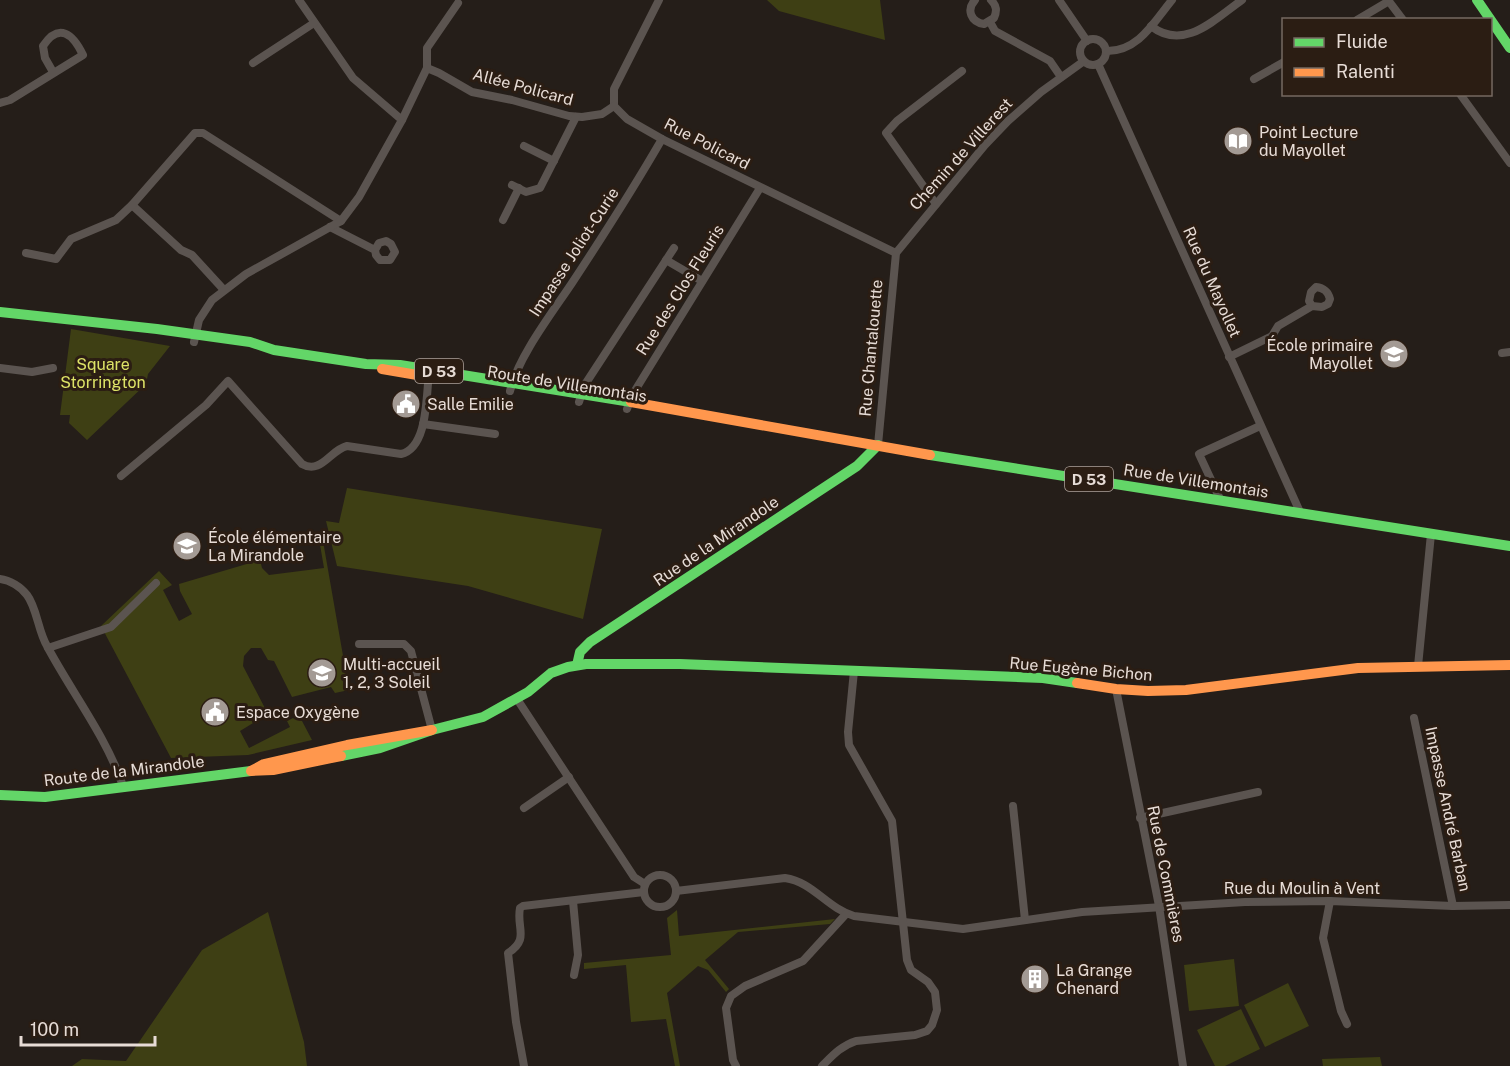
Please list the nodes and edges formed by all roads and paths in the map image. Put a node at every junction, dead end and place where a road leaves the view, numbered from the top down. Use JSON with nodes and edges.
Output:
{"nodes":[{"id":1,"x":299,"y":0,"type":"edge"},
{"id":2,"x":659,"y":0,"type":"edge"},
{"id":3,"x":975,"y":0,"type":"edge"},
{"id":4,"x":991,"y":0,"type":"edge"},
{"id":5,"x":1059,"y":0,"type":"edge"},
{"id":6,"x":1172,"y":0,"type":"edge"},
{"id":7,"x":1242,"y":0,"type":"edge"},
{"id":8,"x":1477,"y":0,"type":"edge"},
{"id":9,"x":1389,"y":1,"type":"edge"},
{"id":10,"x":458,"y":3,"type":"dead end"},
{"id":11,"x":1360,"y":18,"type":"edge"},
{"id":12,"x":1402,"y":18,"type":"edge"},
{"id":13,"x":1489,"y":18,"type":"edge"},
{"id":14,"x":990,"y":22,"type":"junction"},
{"id":15,"x":1492,"y":22,"type":"edge"},
{"id":16,"x":314,"y":23,"type":"junction"},
{"id":17,"x":1151,"y":26,"type":"junction"},
{"id":18,"x":1086,"y":41,"type":"junction"},
{"id":19,"x":1510,"y":48,"type":"edge"},
{"id":20,"x":1106,"y":51,"type":"junction"},
{"id":21,"x":1084,"y":61,"type":"junction"},
{"id":22,"x":254,"y":63,"type":"dead end"},
{"id":23,"x":1282,"y":63,"type":"edge"},
{"id":24,"x":1098,"y":64,"type":"junction"},
{"id":25,"x":427,"y":68,"type":"junction"},
{"id":26,"x":962,"y":71,"type":"dead end"},
{"id":27,"x":53,"y":72,"type":"junction"},
{"id":28,"x":1061,"y":77,"type":"junction"},
{"id":29,"x":1254,"y":79,"type":"dead end"},
{"id":30,"x":1461,"y":96,"type":"edge"},
{"id":31,"x":0,"y":103,"type":"edge"},
{"id":32,"x":614,"y":106,"type":"junction"},
{"id":33,"x":576,"y":117,"type":"junction"},
{"id":34,"x":402,"y":120,"type":"junction"},
{"id":35,"x":662,"y":139,"type":"junction"},
{"id":36,"x":524,"y":146,"type":"dead end"},
{"id":37,"x":554,"y":160,"type":"junction"},
{"id":38,"x":1510,"y":163,"type":"edge"},
{"id":39,"x":760,"y":188,"type":"junction"},
{"id":40,"x":936,"y":204,"type":"junction"},
{"id":41,"x":132,"y":205,"type":"junction"},
{"id":42,"x":503,"y":220,"type":"dead end"},
{"id":43,"x":341,"y":221,"type":"junction"},
{"id":44,"x":330,"y":227,"type":"junction"},
{"id":45,"x":674,"y":248,"type":"dead end"},
{"id":46,"x":375,"y":250,"type":"dead end"},
{"id":47,"x":26,"y":253,"type":"dead end"},
{"id":48,"x":896,"y":253,"type":"junction"},
{"id":49,"x":666,"y":260,"type":"junction"},
{"id":50,"x":702,"y":281,"type":"junction"},
{"id":51,"x":224,"y":290,"type":"junction"},
{"id":52,"x":0,"y":306,"type":"edge"},
{"id":53,"x":1312,"y":306,"type":"dead end"},
{"id":54,"x":0,"y":312,"type":"edge"},
{"id":55,"x":39,"y":315,"type":"junction"},
{"id":56,"x":195,"y":338,"type":"junction"},
{"id":57,"x":1229,"y":357,"type":"junction"},
{"id":58,"x":0,"y":368,"type":"edge"},
{"id":59,"x":53,"y":368,"type":"dead end"},
{"id":60,"x":429,"y":373,"type":"junction"},
{"id":61,"x":511,"y":387,"type":"junction"},
{"id":62,"x":580,"y":398,"type":"junction"},
{"id":63,"x":628,"y":405,"type":"junction"},
{"id":64,"x":423,"y":423,"type":"junction"},
{"id":65,"x":1260,"y":426,"type":"junction"},
{"id":66,"x":495,"y":434,"type":"dead end"},
{"id":67,"x":878,"y":445,"type":"junction"},
{"id":68,"x":122,"y":476,"type":"dead end"},
{"id":69,"x":1220,"y":499,"type":"junction"},
{"id":70,"x":1300,"y":512,"type":"junction"},
{"id":71,"x":1431,"y":534,"type":"junction"},
{"id":72,"x":1510,"y":546,"type":"edge"},
{"id":73,"x":0,"y":579,"type":"edge"},
{"id":74,"x":156,"y":583,"type":"dead end"},
{"id":75,"x":359,"y":644,"type":"dead end"},
{"id":76,"x":48,"y":648,"type":"junction"},
{"id":77,"x":577,"y":665,"type":"junction"},
{"id":78,"x":1510,"y":665,"type":"edge"},
{"id":79,"x":1418,"y":666,"type":"junction"},
{"id":80,"x":854,"y":671,"type":"junction"},
{"id":81,"x":1116,"y":689,"type":"junction"},
{"id":82,"x":517,"y":699,"type":"junction"},
{"id":83,"x":1414,"y":718,"type":"dead end"},
{"id":84,"x":432,"y":730,"type":"junction"},
{"id":85,"x":569,"y":777,"type":"junction"},
{"id":86,"x":123,"y":786,"type":"junction"},
{"id":87,"x":1258,"y":792,"type":"dead end"},
{"id":88,"x":0,"y":795,"type":"edge"},
{"id":89,"x":1013,"y":806,"type":"dead end"},
{"id":90,"x":524,"y":808,"type":"dead end"},
{"id":91,"x":1140,"y":818,"type":"junction"},
{"id":92,"x":644,"y":888,"type":"junction"},
{"id":93,"x":676,"y":891,"type":"junction"},
{"id":94,"x":573,"y":900,"type":"junction"},
{"id":95,"x":1330,"y":901,"type":"junction"},
{"id":96,"x":1510,"y":905,"type":"edge"},
{"id":97,"x":1159,"y":906,"type":"junction"},
{"id":98,"x":1452,"y":906,"type":"junction"},
{"id":99,"x":846,"y":914,"type":"junction"},
{"id":100,"x":1025,"y":920,"type":"junction"},
{"id":101,"x":903,"y":923,"type":"junction"},
{"id":102,"x":574,"y":975,"type":"dead end"},
{"id":103,"x":1347,"y":1024,"type":"dead end"},
{"id":104,"x":524,"y":1066,"type":"edge"},
{"id":105,"x":736,"y":1066,"type":"edge"},
{"id":106,"x":822,"y":1066,"type":"edge"},
{"id":107,"x":1183,"y":1066,"type":"edge"}],
"edges":[{"from":1,"to":16,"type":"street"},
{"from":2,"to":32,"type":"street"},
{"from":3,"to":14,"type":"street"},
{"from":4,"to":14,"type":"street"},
{"from":5,"to":18,"type":"street"},
{"from":6,"to":17,"type":"street"},
{"from":7,"to":17,"type":"street"},
{"from":8,"to":13,"type":"street"},
{"from":9,"to":11,"type":"street"},
{"from":9,"to":12,"type":"street"},
{"from":10,"to":25,"type":"street"},
{"from":14,"to":28,"type":"street"},
{"from":15,"to":19,"type":"street"},
{"from":16,"to":22,"type":"street"},
{"from":16,"to":34,"type":"street"},
{"from":17,"to":20,"type":"street"},
{"from":18,"to":20,"type":"street"},
{"from":18,"to":21,"type":"street"},
{"from":20,"to":24,"type":"street"},
{"from":21,"to":24,"type":"street"},
{"from":21,"to":28,"type":"street","name":"Chemin de Villerest"},
{"from":23,"to":29,"type":"street"},
{"from":24,"to":57,"type":"street","name":"Rue du Mayollet"},
{"from":25,"to":33,"type":"street","name":"Allée Policard"},
{"from":25,"to":34,"type":"street"},
{"from":26,"to":40,"type":"street"},
{"from":27,"to":27,"type":"street"},
{"from":27,"to":31,"type":"street"},
{"from":28,"to":40,"type":"street","name":"Chemin de Villerest"},
{"from":30,"to":38,"type":"street"},
{"from":32,"to":33,"type":"street","name":"Allée Policard"},
{"from":32,"to":35,"type":"street","name":"Rue Policard"},
{"from":33,"to":37,"type":"street"},
{"from":34,"to":43,"type":"street"},
{"from":35,"to":39,"type":"street","name":"Rue Policard"},
{"from":35,"to":61,"type":"street","name":"Impasse Joliot-Curie"},
{"from":36,"to":37,"type":"street"},
{"from":37,"to":42,"type":"street"},
{"from":39,"to":48,"type":"street","name":"Rue Policard"},
{"from":39,"to":50,"type":"street","name":"Rue des Clos Fleuris"},
{"from":40,"to":48,"type":"street","name":"Chemin de Villerest"},
{"from":41,"to":43,"type":"street"},
{"from":41,"to":47,"type":"street"},
{"from":41,"to":51,"type":"street"},
{"from":43,"to":44,"type":"street"},
{"from":44,"to":46,"type":"street"},
{"from":44,"to":51,"type":"street"},
{"from":45,"to":49,"type":"street"},
{"from":48,"to":67,"type":"street","name":"Rue Chantalouette"},
{"from":49,"to":50,"type":"street"},
{"from":49,"to":62,"type":"street"},
{"from":50,"to":63,"type":"street","name":"Rue des Clos Fleuris"},
{"from":51,"to":56,"type":"street"},
{"from":52,"to":55,"type":"street","name":"Route de Villemontais","number":"D 53"},
{"from":53,"to":57,"type":"street"},
{"from":54,"to":55,"type":"street","name":"Route de Villemontais","number":"D 53"},
{"from":55,"to":56,"type":"street","name":"Route de Villemontais","number":"D 53"},
{"from":56,"to":60,"type":"street","name":"Route de Villemontais","number":"D 53"},
{"from":57,"to":65,"type":"street","name":"Rue du Mayollet"},
{"from":58,"to":59,"type":"street"},
{"from":60,"to":61,"type":"street","name":"Route de Villemontais","number":"D 53"},
{"from":60,"to":64,"type":"street"},
{"from":61,"to":62,"type":"street","name":"Route de Villemontais","number":"D 53"},
{"from":62,"to":63,"type":"street","name":"Route de Villemontais","number":"D 53"},
{"from":63,"to":67,"type":"street","name":"Route de Villemontais","number":"D 53"},
{"from":64,"to":66,"type":"street"},
{"from":64,"to":68,"type":"street"},
{"from":65,"to":69,"type":"street"},
{"from":65,"to":70,"type":"street","name":"Rue du Mayollet"},
{"from":67,"to":69,"type":"street","name":"Rue de Villemontais","number":"D 53"},
{"from":67,"to":77,"type":"street","name":"Rue de la Mirandole"},
{"from":69,"to":70,"type":"street","name":"Rue de Villemontais","number":"D 53"},
{"from":70,"to":71,"type":"street","name":"Rue de Villemontais","number":"D 53"},
{"from":71,"to":72,"type":"street","name":"Rue de Villemontais","number":"D 53"},
{"from":71,"to":79,"type":"street"},
{"from":73,"to":76,"type":"street"},
{"from":74,"to":76,"type":"street"},
{"from":75,"to":84,"type":"street"},
{"from":76,"to":86,"type":"street"},
{"from":77,"to":80,"type":"street","name":"Rue Eugène Bichon"},
{"from":77,"to":82,"type":"street","name":"Rue Eugène Bichon"},
{"from":78,"to":79,"type":"street","name":"Rue Eugène Bichon"},
{"from":79,"to":81,"type":"street","name":"Rue Eugène Bichon"},
{"from":80,"to":81,"type":"street","name":"Rue Eugène Bichon"},
{"from":80,"to":101,"type":"street"},
{"from":81,"to":91,"type":"street","name":"Rue de Commières"},
{"from":82,"to":84,"type":"street","name":"Route de la Mirandole"},
{"from":82,"to":85,"type":"street"},
{"from":83,"to":98,"type":"street","name":"Impasse André Barban"},
{"from":84,"to":86,"type":"street","name":"Route de la Mirandole"},
{"from":85,"to":90,"type":"street"},
{"from":85,"to":92,"type":"street"},
{"from":86,"to":88,"type":"street","name":"Route de la Mirandole"},
{"from":87,"to":91,"type":"street"},
{"from":89,"to":100,"type":"street"},
{"from":91,"to":97,"type":"street","name":"Rue de Commières"},
{"from":92,"to":93,"type":"street"},
{"from":92,"to":93,"type":"street"},
{"from":92,"to":94,"type":"street"},
{"from":93,"to":99,"type":"street"},
{"from":94,"to":102,"type":"street"},
{"from":94,"to":104,"type":"street"},
{"from":95,"to":97,"type":"street","name":"Rue du Moulin à Vent"},
{"from":95,"to":98,"type":"street","name":"Rue du Moulin à Vent"},
{"from":95,"to":103,"type":"street"},
{"from":96,"to":98,"type":"street","name":"Rue du Moulin à Vent"},
{"from":97,"to":100,"type":"street","name":"Rue du Moulin à Vent"},
{"from":97,"to":107,"type":"street","name":"Rue de Commières"},
{"from":99,"to":101,"type":"street","name":"Rue du Moulin à Vent"},
{"from":99,"to":105,"type":"street"},
{"from":100,"to":101,"type":"street","name":"Rue du Moulin à Vent"},
{"from":101,"to":106,"type":"street"}]}
